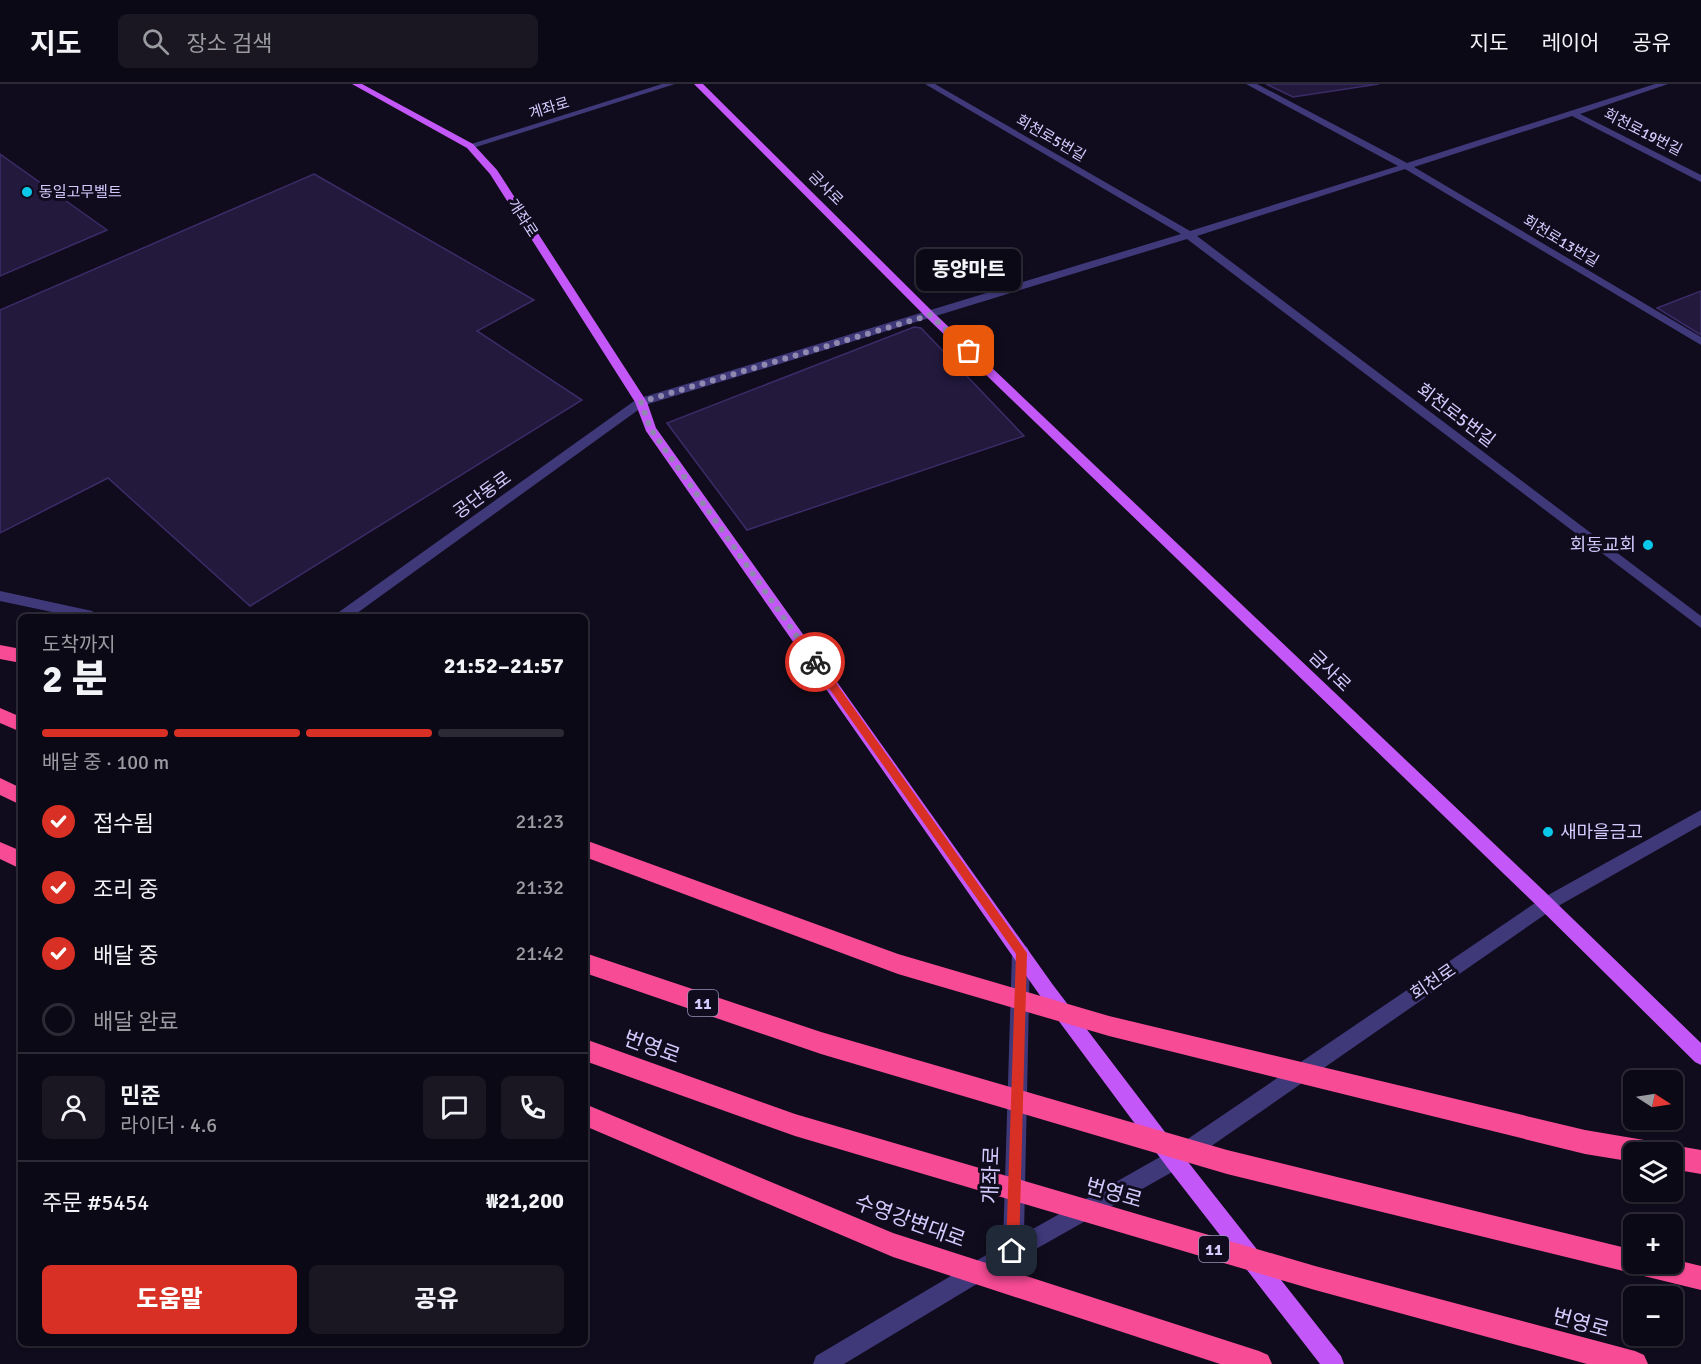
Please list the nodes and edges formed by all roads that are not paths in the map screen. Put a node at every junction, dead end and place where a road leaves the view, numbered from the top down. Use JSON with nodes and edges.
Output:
{"nodes":[{"id":1,"x":356,"y":84,"type":"edge"},
{"id":2,"x":671,"y":84,"type":"edge"},
{"id":3,"x":698,"y":84,"type":"edge"},
{"id":4,"x":929,"y":84,"type":"edge"},
{"id":5,"x":1250,"y":84,"type":"edge"},
{"id":6,"x":1664,"y":84,"type":"edge"},
{"id":7,"x":1572,"y":113,"type":"junction"},
{"id":8,"x":470,"y":146,"type":"junction"},
{"id":9,"x":1406,"y":166,"type":"junction"},
{"id":10,"x":1701,"y":179,"type":"edge"},
{"id":11,"x":1189,"y":235,"type":"junction"},
{"id":12,"x":930,"y":315,"type":"junction"},
{"id":13,"x":1701,"y":342,"type":"edge"},
{"id":14,"x":641,"y":402,"type":"junction"},
{"id":15,"x":0,"y":596,"type":"edge"},
{"id":16,"x":83,"y":614,"type":"edge"},
{"id":17,"x":347,"y":614,"type":"edge"},
{"id":18,"x":1701,"y":623,"type":"edge"},
{"id":19,"x":0,"y":652,"type":"edge"},
{"id":20,"x":18,"y":655,"type":"edge"},
{"id":21,"x":0,"y":715,"type":"edge"},
{"id":22,"x":18,"y":724,"type":"edge"},
{"id":23,"x":0,"y":786,"type":"edge"},
{"id":24,"x":18,"y":795,"type":"edge"},
{"id":25,"x":1701,"y":817,"type":"edge"},
{"id":26,"x":588,"y":849,"type":"edge"},
{"id":27,"x":0,"y":850,"type":"edge"},
{"id":28,"x":18,"y":859,"type":"edge"},
{"id":29,"x":1547,"y":904,"type":"junction"},
{"id":30,"x":1021,"y":953,"type":"junction"},
{"id":31,"x":588,"y":964,"type":"edge"},
{"id":32,"x":588,"y":1051,"type":"edge"},
{"id":33,"x":1701,"y":1056,"type":"edge"},
{"id":34,"x":588,"y":1116,"type":"edge"},
{"id":35,"x":1623,"y":1148,"type":"edge"},
{"id":36,"x":1683,"y":1159,"type":"edge"},
{"id":37,"x":1174,"y":1160,"type":"junction"},
{"id":38,"x":1701,"y":1162,"type":"edge"},
{"id":39,"x":1012,"y":1251,"type":"junction"},
{"id":40,"x":1623,"y":1259,"type":"edge"},
{"id":41,"x":1683,"y":1274,"type":"edge"},
{"id":42,"x":1701,"y":1278,"type":"edge"},
{"id":43,"x":824,"y":1364,"type":"edge"},
{"id":44,"x":1259,"y":1364,"type":"edge"},
{"id":45,"x":1333,"y":1364,"type":"edge"},
{"id":46,"x":1635,"y":1364,"type":"edge"}],
"edges":[{"from":1,"to":8,"type":"main road","name":"개좌로"},
{"from":2,"to":8,"type":"street","name":"계좌로"},
{"from":3,"to":12,"type":"main road","name":"금사로"},
{"from":4,"to":11,"type":"street","name":"회천로5번길"},
{"from":5,"to":9,"type":"street","name":"회천로13번길"},
{"from":6,"to":7,"type":"street"},
{"from":7,"to":9,"type":"street"},
{"from":7,"to":10,"type":"street","name":"회천로19번길"},
{"from":8,"to":14,"type":"main road","name":"개좌로"},
{"from":9,"to":11,"type":"street"},
{"from":9,"to":13,"type":"street","name":"회천로13번길"},
{"from":11,"to":12,"type":"street"},
{"from":11,"to":18,"type":"street","name":"회천로5번길"},
{"from":12,"to":14,"type":"street"},
{"from":12,"to":29,"type":"main road","name":"금사로"},
{"from":14,"to":17,"type":"street","name":"공단동로"},
{"from":14,"to":30,"type":"main road","name":"개좌로"},
{"from":15,"to":16,"type":"street"},
{"from":19,"to":20,"type":"highway"},
{"from":21,"to":22,"type":"highway"},
{"from":23,"to":24,"type":"highway"},
{"from":25,"to":29,"type":"street","name":"회천로"},
{"from":26,"to":35,"type":"highway"},
{"from":27,"to":28,"type":"highway"},
{"from":29,"to":33,"type":"main road","name":"금사로"},
{"from":29,"to":37,"type":"street","name":"회천로"},
{"from":30,"to":37,"type":"main road","name":"개좌로"},
{"from":30,"to":39,"type":"street","name":"개좌로"},
{"from":31,"to":40,"type":"highway","number":"11"},
{"from":32,"to":46,"type":"highway","name":"번영로","number":"11"},
{"from":34,"to":44,"type":"highway","name":"수영강변대로"},
{"from":36,"to":38,"type":"highway"},
{"from":37,"to":39,"type":"street","name":"회천로"},
{"from":37,"to":45,"type":"main road","name":"개좌로"},
{"from":39,"to":43,"type":"street"},
{"from":41,"to":42,"type":"highway"}]}
